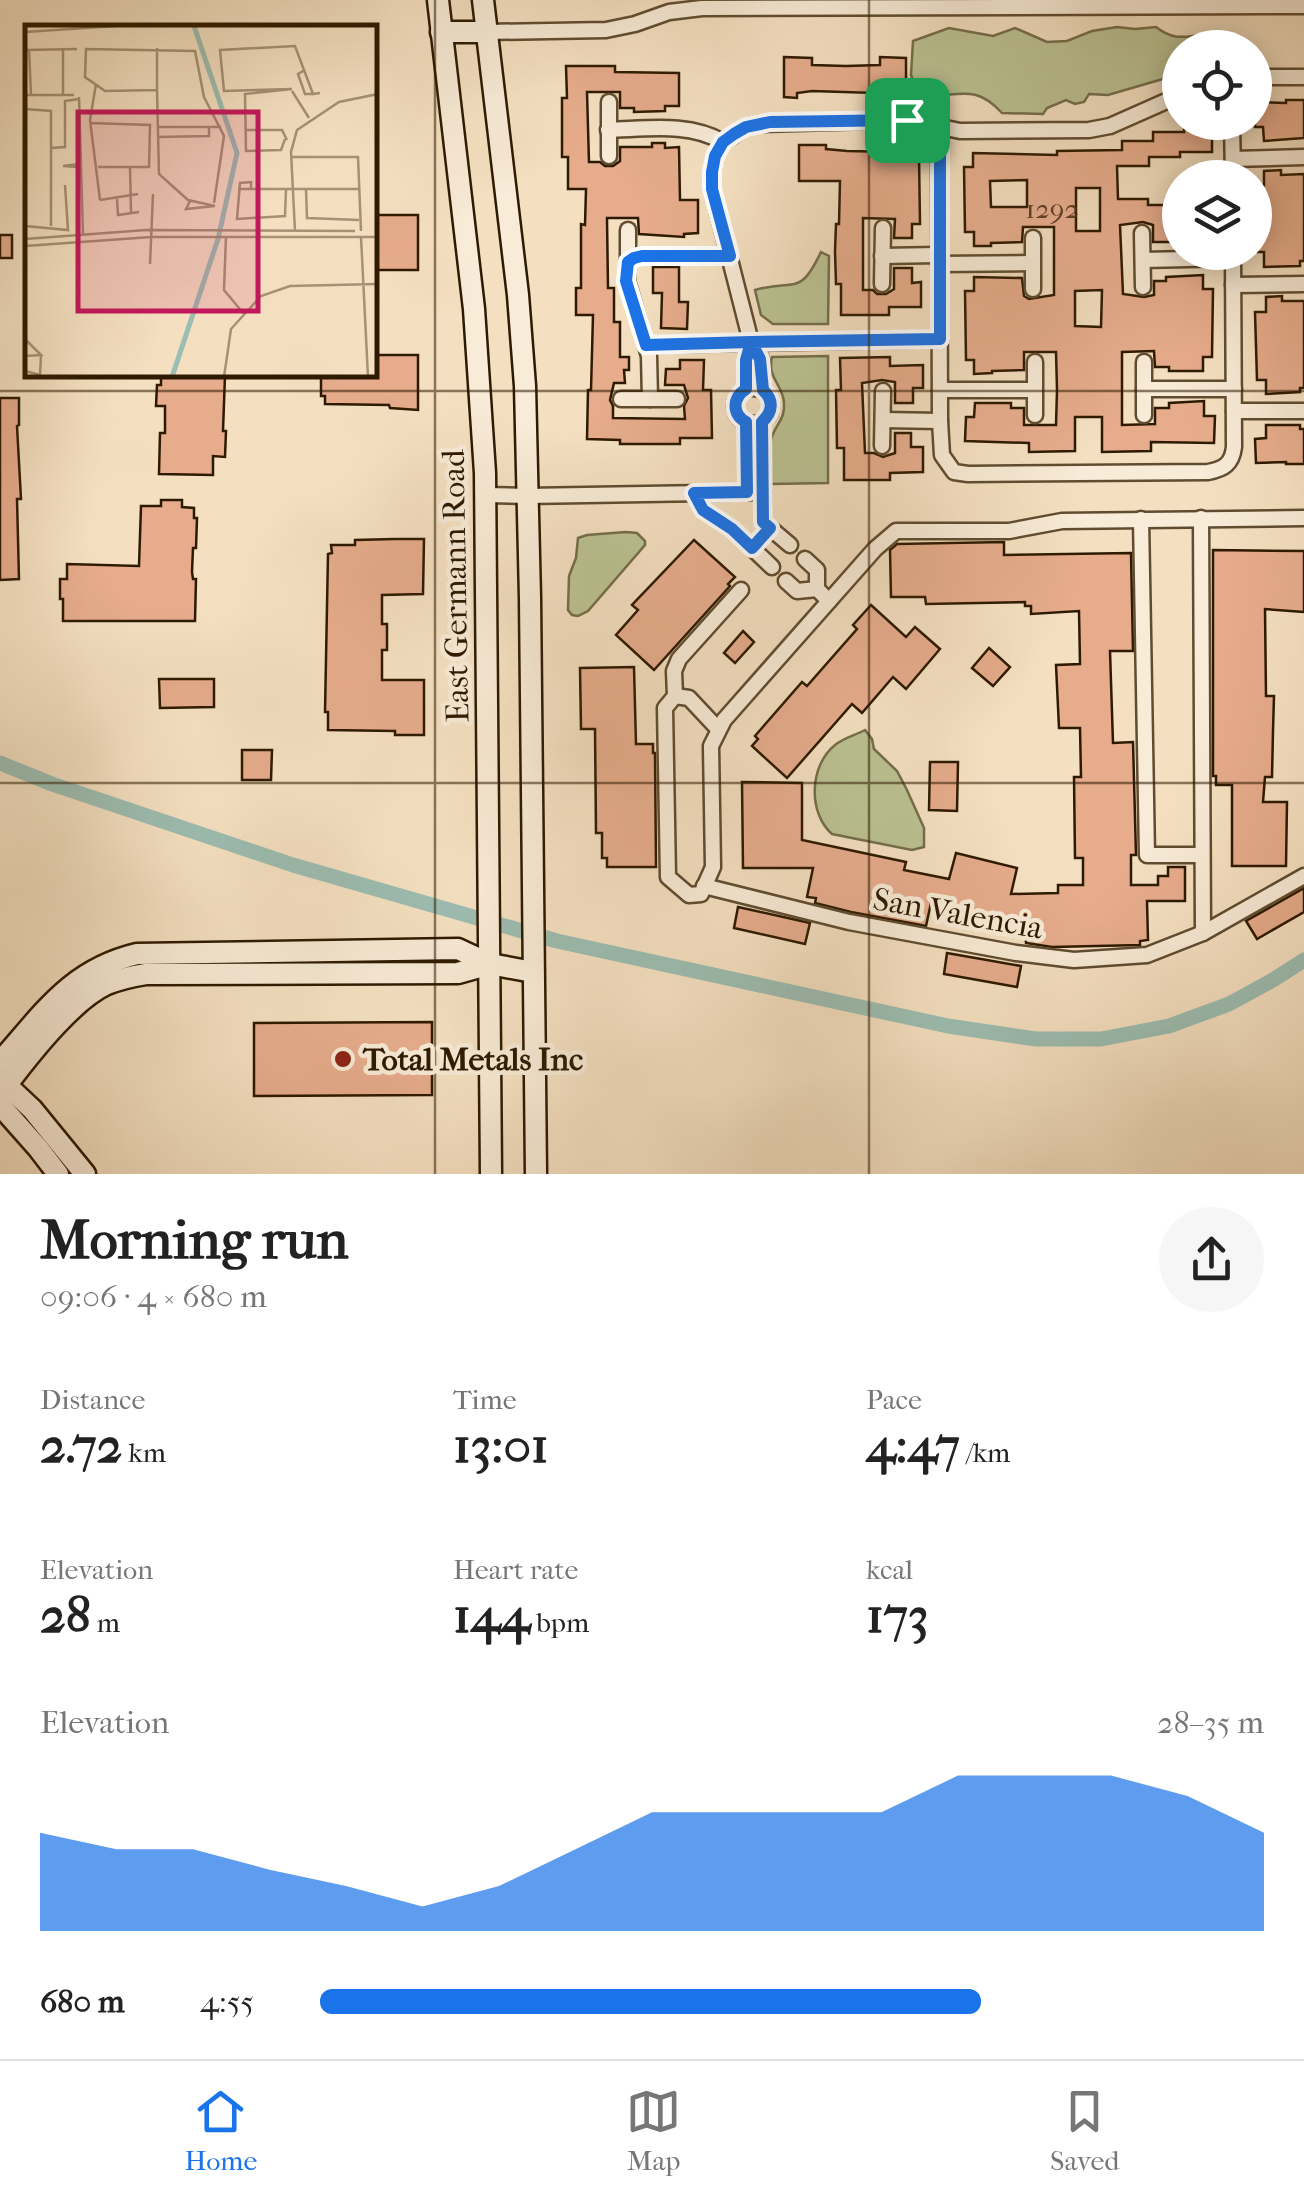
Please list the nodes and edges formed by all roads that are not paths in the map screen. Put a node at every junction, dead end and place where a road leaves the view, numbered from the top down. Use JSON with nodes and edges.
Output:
{"nodes":[{"id":1,"x":438,"y":0,"type":"edge"},
{"id":2,"x":483,"y":0,"type":"edge"},
{"id":3,"x":940,"y":3,"type":"edge"},
{"id":4,"x":959,"y":3,"type":"edge"},
{"id":5,"x":1304,"y":6,"type":"edge"},
{"id":6,"x":441,"y":32,"type":"junction"},
{"id":7,"x":486,"y":32,"type":"junction"},
{"id":8,"x":1272,"y":77,"type":"edge"},
{"id":9,"x":1304,"y":77,"type":"edge"},
{"id":10,"x":609,"y":102,"type":"dead end"},
{"id":11,"x":1162,"y":103,"type":"edge"},
{"id":12,"x":940,"y":126,"type":"junction"},
{"id":13,"x":608,"y":130,"type":"junction"},
{"id":14,"x":1232,"y":140,"type":"edge"},
{"id":15,"x":723,"y":142,"type":"junction"},
{"id":16,"x":609,"y":156,"type":"dead end"},
{"id":17,"x":1304,"y":158,"type":"edge"},
{"id":18,"x":1233,"y":159,"type":"joint"},
{"id":19,"x":882,"y":228,"type":"dead end"},
{"id":20,"x":628,"y":230,"type":"dead end"},
{"id":21,"x":1142,"y":233,"type":"dead end"},
{"id":22,"x":1033,"y":238,"type":"dead end"},
{"id":23,"x":730,"y":256,"type":"junction"},
{"id":24,"x":882,"y":256,"type":"junction"},
{"id":25,"x":939,"y":259,"type":"junction"},
{"id":26,"x":1162,"y":259,"type":"edge"},
{"id":27,"x":1143,"y":260,"type":"junction"},
{"id":28,"x":628,"y":262,"type":"junction"},
{"id":29,"x":1032,"y":263,"type":"junction"},
{"id":30,"x":1232,"y":270,"type":"edge"},
{"id":31,"x":882,"y":284,"type":"dead end"},
{"id":32,"x":1304,"y":284,"type":"edge"},
{"id":33,"x":1233,"y":285,"type":"junction"},
{"id":34,"x":1143,"y":287,"type":"dead end"},
{"id":35,"x":1033,"y":288,"type":"dead end"},
{"id":36,"x":940,"y":339,"type":"junction"},
{"id":37,"x":751,"y":342,"type":"junction"},
{"id":38,"x":646,"y":345,"type":"junction"},
{"id":39,"x":1034,"y":362,"type":"dead end"},
{"id":40,"x":1144,"y":362,"type":"dead end"},
{"id":41,"x":746,"y":389,"type":"junction"},
{"id":42,"x":1144,"y":389,"type":"junction"},
{"id":43,"x":1234,"y":389,"type":"junction"},
{"id":44,"x":763,"y":390,"type":"junction"},
{"id":45,"x":940,"y":390,"type":"junction"},
{"id":46,"x":1034,"y":390,"type":"junction"},
{"id":47,"x":883,"y":391,"type":"dead end"},
{"id":48,"x":650,"y":398,"type":"junction"},
{"id":49,"x":677,"y":398,"type":"dead end"},
{"id":50,"x":622,"y":399,"type":"dead end"},
{"id":51,"x":1234,"y":412,"type":"junction"},
{"id":52,"x":1304,"y":412,"type":"edge"},
{"id":53,"x":1034,"y":415,"type":"dead end"},
{"id":54,"x":1144,"y":415,"type":"dead end"},
{"id":55,"x":882,"y":420,"type":"junction"},
{"id":56,"x":940,"y":421,"type":"junction"},
{"id":57,"x":754,"y":422,"type":"junction"},
{"id":58,"x":882,"y":446,"type":"dead end"},
{"id":59,"x":747,"y":492,"type":"junction"},
{"id":60,"x":764,"y":492,"type":"junction"},
{"id":61,"x":694,"y":493,"type":"junction"},
{"id":62,"x":485,"y":494,"type":"junction"},
{"id":63,"x":527,"y":496,"type":"junction"},
{"id":64,"x":1201,"y":518,"type":"junction"},
{"id":65,"x":1304,"y":518,"type":"edge"},
{"id":66,"x":1141,"y":519,"type":"junction"},
{"id":67,"x":770,"y":528,"type":"junction"},
{"id":68,"x":790,"y":546,"type":"dead end"},
{"id":69,"x":752,"y":548,"type":"junction"},
{"id":70,"x":805,"y":559,"type":"dead end"},
{"id":71,"x":772,"y":568,"type":"dead end"},
{"id":72,"x":786,"y":581,"type":"dead end"},
{"id":73,"x":817,"y":589,"type":"junction"},
{"id":74,"x":741,"y":590,"type":"dead end"},
{"id":75,"x":829,"y":601,"type":"junction"},
{"id":76,"x":676,"y":696,"type":"junction"},
{"id":77,"x":719,"y":730,"type":"junction"},
{"id":78,"x":1202,"y":855,"type":"junction"},
{"id":79,"x":1304,"y":876,"type":"edge"},
{"id":80,"x":704,"y":886,"type":"junction"},
{"id":81,"x":1203,"y":932,"type":"junction"},
{"id":82,"x":490,"y":954,"type":"junction"},
{"id":83,"x":204,"y":963,"type":"junction"},
{"id":84,"x":533,"y":964,"type":"junction"},
{"id":85,"x":0,"y":1062,"type":"edge"},
{"id":86,"x":2,"y":1086,"type":"edge"},
{"id":87,"x":0,"y":1105,"type":"edge"},
{"id":88,"x":58,"y":1174,"type":"edge"},
{"id":89,"x":85,"y":1174,"type":"edge"},
{"id":90,"x":491,"y":1174,"type":"edge"},
{"id":91,"x":536,"y":1174,"type":"edge"}],
"edges":[{"from":1,"to":6,"type":"main road","name":"East Germann Road"},
{"from":2,"to":7,"type":"main road"},
{"from":3,"to":4,"type":"street"},
{"from":3,"to":7,"type":"street"},
{"from":4,"to":5,"type":"street"},
{"from":6,"to":7,"type":"main road"},
{"from":6,"to":62,"type":"main road","name":"East Germann Road"},
{"from":7,"to":63,"type":"main road"},
{"from":8,"to":9,"type":"street"},
{"from":10,"to":13,"type":"street"},
{"from":11,"to":12,"type":"street"},
{"from":12,"to":15,"type":"street"},
{"from":12,"to":25,"type":"street"},
{"from":13,"to":15,"type":"street"},
{"from":13,"to":16,"type":"street"},
{"from":14,"to":18,"type":"street"},
{"from":15,"to":23,"type":"street"},
{"from":17,"to":18,"type":"street"},
{"from":19,"to":24,"type":"street"},
{"from":20,"to":28,"type":"street"},
{"from":21,"to":27,"type":"street"},
{"from":22,"to":29,"type":"street"},
{"from":23,"to":28,"type":"street"},
{"from":23,"to":37,"type":"street"},
{"from":24,"to":25,"type":"street"},
{"from":24,"to":31,"type":"street"},
{"from":25,"to":29,"type":"street"},
{"from":25,"to":36,"type":"street"},
{"from":26,"to":27,"type":"street"},
{"from":27,"to":34,"type":"street"},
{"from":28,"to":38,"type":"street"},
{"from":29,"to":35,"type":"street"},
{"from":30,"to":33,"type":"street"},
{"from":32,"to":33,"type":"street"},
{"from":33,"to":43,"type":"street"},
{"from":36,"to":37,"type":"street"},
{"from":36,"to":45,"type":"street"},
{"from":37,"to":38,"type":"street"},
{"from":37,"to":41,"type":"street"},
{"from":37,"to":44,"type":"street"},
{"from":38,"to":48,"type":"street"},
{"from":39,"to":46,"type":"street"},
{"from":40,"to":42,"type":"street"},
{"from":41,"to":44,"type":"street"},
{"from":41,"to":57,"type":"street"},
{"from":42,"to":43,"type":"street"},
{"from":42,"to":54,"type":"street"},
{"from":43,"to":51,"type":"street"},
{"from":44,"to":57,"type":"street"},
{"from":45,"to":46,"type":"street"},
{"from":45,"to":56,"type":"street"},
{"from":46,"to":53,"type":"street"},
{"from":47,"to":55,"type":"street"},
{"from":48,"to":49,"type":"street"},
{"from":48,"to":50,"type":"street"},
{"from":51,"to":52,"type":"street"},
{"from":51,"to":56,"type":"street"},
{"from":55,"to":56,"type":"street"},
{"from":55,"to":58,"type":"street"},
{"from":57,"to":59,"type":"street"},
{"from":57,"to":60,"type":"street"},
{"from":59,"to":60,"type":"street"},
{"from":59,"to":61,"type":"street"},
{"from":60,"to":67,"type":"street"},
{"from":61,"to":63,"type":"street"},
{"from":61,"to":69,"type":"street"},
{"from":62,"to":63,"type":"street"},
{"from":62,"to":82,"type":"main road","name":"East Germann Road"},
{"from":63,"to":84,"type":"main road"},
{"from":64,"to":65,"type":"street"},
{"from":64,"to":66,"type":"street"},
{"from":64,"to":78,"type":"street"},
{"from":66,"to":75,"type":"street"},
{"from":66,"to":78,"type":"street"},
{"from":67,"to":68,"type":"street"},
{"from":67,"to":69,"type":"street"},
{"from":69,"to":71,"type":"street"},
{"from":70,"to":73,"type":"street"},
{"from":72,"to":73,"type":"street"},
{"from":73,"to":75,"type":"street"},
{"from":74,"to":76,"type":"street"},
{"from":75,"to":77,"type":"street"},
{"from":76,"to":77,"type":"street"},
{"from":76,"to":80,"type":"street","name":"San Valencia"},
{"from":77,"to":80,"type":"street"},
{"from":78,"to":81,"type":"street"},
{"from":79,"to":81,"type":"street","name":"San Valencia"},
{"from":80,"to":81,"type":"street","name":"San Valencia"},
{"from":82,"to":83,"type":"main road"},
{"from":82,"to":84,"type":"main road"},
{"from":82,"to":90,"type":"main road","name":"East Germann Road"},
{"from":83,"to":85,"type":"main road"},
{"from":83,"to":86,"type":"main road"},
{"from":84,"to":91,"type":"main road"},
{"from":86,"to":89,"type":"main road"},
{"from":87,"to":88,"type":"main road"}]}
